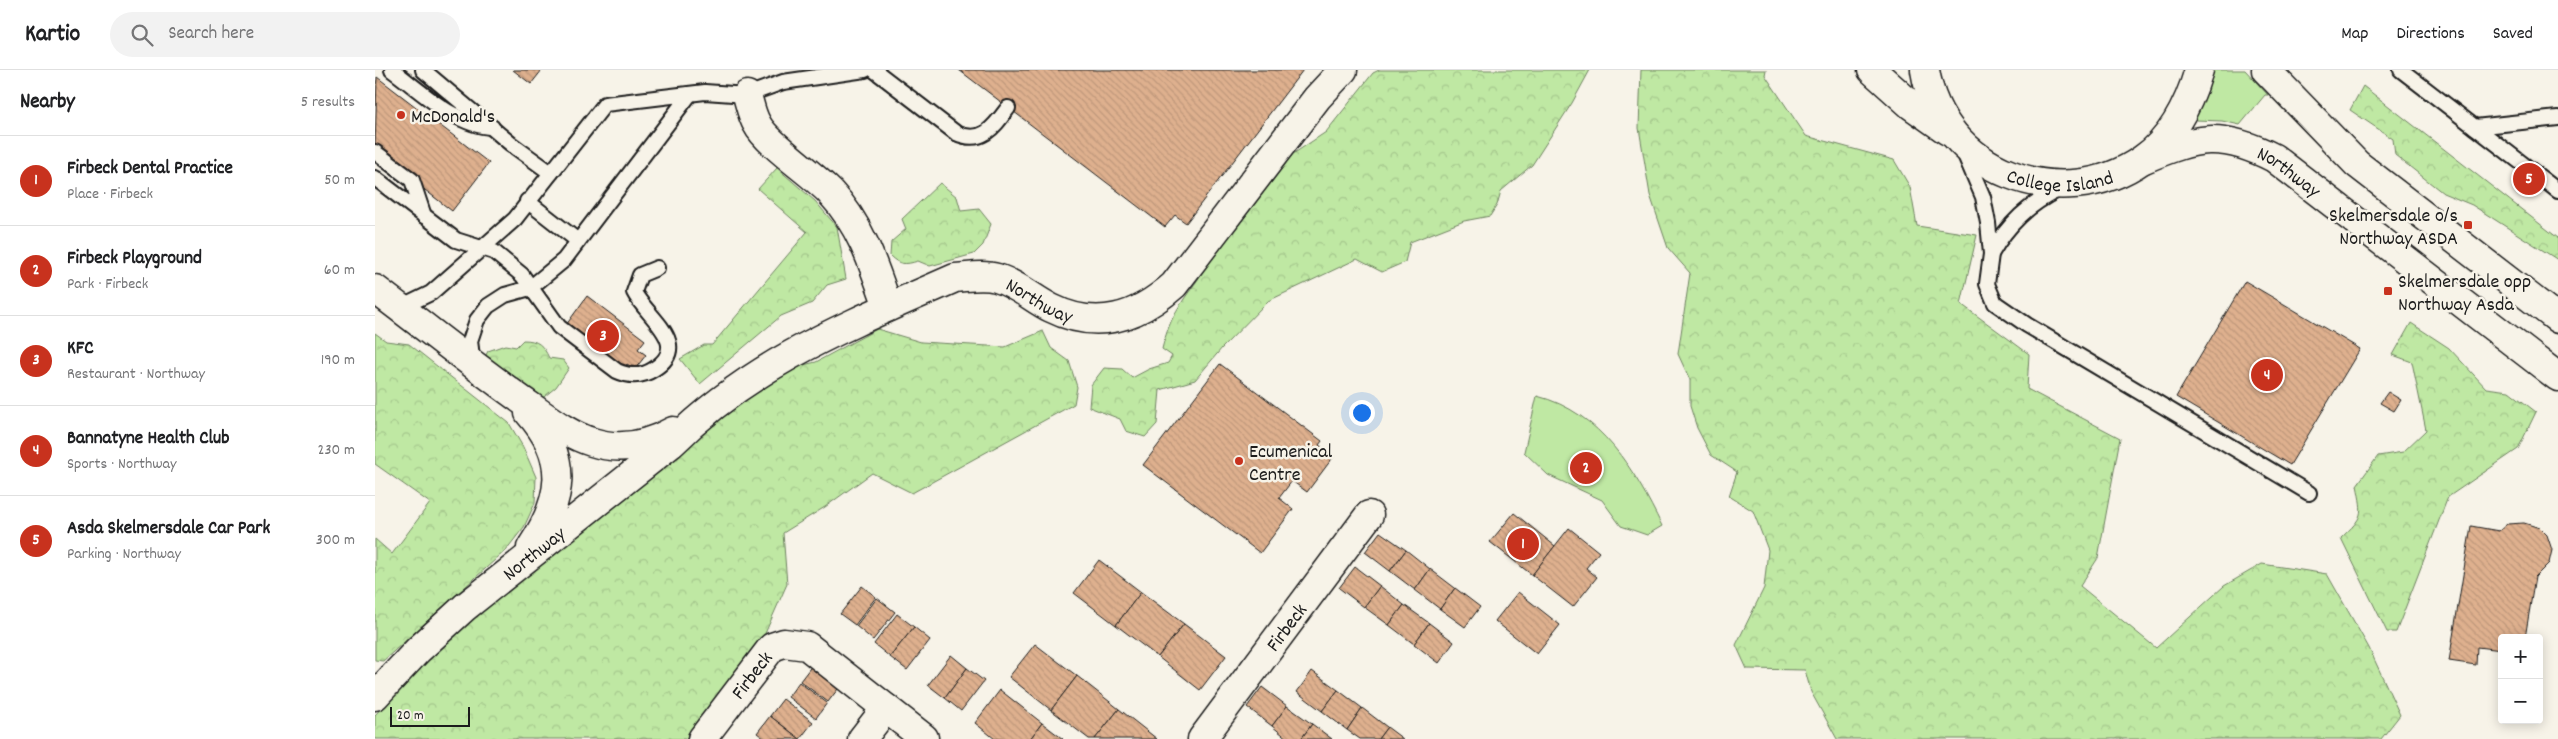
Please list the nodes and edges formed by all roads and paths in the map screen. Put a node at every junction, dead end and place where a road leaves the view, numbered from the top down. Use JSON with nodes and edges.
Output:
{"nodes":[{"id":1,"x":392,"y":70,"type":"edge"},
{"id":2,"x":423,"y":70,"type":"edge"},
{"id":3,"x":865,"y":70,"type":"edge"},
{"id":4,"x":874,"y":70,"type":"edge"},
{"id":5,"x":1329,"y":70,"type":"edge"},
{"id":6,"x":1343,"y":70,"type":"edge"},
{"id":7,"x":1872,"y":70,"type":"edge"},
{"id":8,"x":1925,"y":70,"type":"edge"},
{"id":9,"x":2199,"y":70,"type":"edge"},
{"id":10,"x":2266,"y":70,"type":"edge"},
{"id":11,"x":2401,"y":70,"type":"edge"},
{"id":12,"x":690,"y":94,"type":"junction"},
{"id":13,"x":747,"y":95,"type":"junction"},
{"id":14,"x":1317,"y":98,"type":"junction"},
{"id":15,"x":1008,"y":108,"type":"dead end"},
{"id":16,"x":2558,"y":118,"type":"edge"},
{"id":17,"x":492,"y":126,"type":"junction"},
{"id":18,"x":2475,"y":127,"type":"junction"},
{"id":19,"x":1954,"y":136,"type":"junction"},
{"id":20,"x":375,"y":152,"type":"edge"},
{"id":21,"x":2143,"y":159,"type":"junction"},
{"id":22,"x":551,"y":173,"type":"junction"},
{"id":23,"x":375,"y":178,"type":"edge"},
{"id":24,"x":2067,"y":185,"type":"junction"},
{"id":25,"x":2558,"y":192,"type":"edge"},
{"id":26,"x":527,"y":202,"type":"junction"},
{"id":27,"x":425,"y":216,"type":"junction"},
{"id":28,"x":578,"y":241,"type":"junction"},
{"id":29,"x":479,"y":248,"type":"junction"},
{"id":30,"x":1991,"y":254,"type":"junction"},
{"id":31,"x":657,"y":268,"type":"dead end"},
{"id":32,"x":530,"y":288,"type":"junction"},
{"id":33,"x":375,"y":290,"type":"edge"},
{"id":34,"x":888,"y":307,"type":"junction"},
{"id":35,"x":401,"y":308,"type":"junction"},
{"id":36,"x":2558,"y":319,"type":"edge"},
{"id":37,"x":473,"y":364,"type":"junction"},
{"id":38,"x":2558,"y":377,"type":"edge"},
{"id":39,"x":510,"y":392,"type":"junction"},
{"id":40,"x":698,"y":417,"type":"junction"},
{"id":41,"x":2309,"y":492,"type":"dead end"},
{"id":42,"x":1369,"y":515,"type":"dead end"},
{"id":43,"x":523,"y":561,"type":"junction"},
{"id":44,"x":375,"y":696,"type":"edge"},
{"id":45,"x":886,"y":708,"type":"junction"},
{"id":46,"x":923,"y":738,"type":"dead end"},
{"id":47,"x":702,"y":739,"type":"edge"},
{"id":48,"x":862,"y":739,"type":"edge"},
{"id":49,"x":1202,"y":739,"type":"edge"}],
"edges":[{"from":1,"to":17,"type":"lane"},
{"from":2,"to":17,"type":"lane"},
{"from":3,"to":13,"type":"lane"},
{"from":4,"to":15,"type":"lane"},
{"from":5,"to":14,"type":"street","name":"Northway"},
{"from":6,"to":14,"type":"street","name":"Northway"},
{"from":7,"to":19,"type":"street"},
{"from":8,"to":19,"type":"street","name":"College Island"},
{"from":9,"to":21,"type":"street","name":"College Island"},
{"from":10,"to":36,"type":"street"},
{"from":11,"to":18,"type":"lane"},
{"from":12,"to":13,"type":"lane"},
{"from":12,"to":22,"type":"lane"},
{"from":12,"to":28,"type":"lane"},
{"from":13,"to":34,"type":"street"},
{"from":14,"to":34,"type":"street","name":"Northway"},
{"from":16,"to":18,"type":"lane"},
{"from":17,"to":22,"type":"lane"},
{"from":18,"to":25,"type":"lane"},
{"from":19,"to":24,"type":"street","name":"College Island"},
{"from":19,"to":30,"type":"lane"},
{"from":20,"to":27,"type":"lane"},
{"from":21,"to":24,"type":"street","name":"College Island"},
{"from":21,"to":38,"type":"street","name":"Northway"},
{"from":22,"to":26,"type":"lane"},
{"from":23,"to":27,"type":"lane"},
{"from":24,"to":30,"type":"lane"},
{"from":26,"to":28,"type":"lane"},
{"from":26,"to":29,"type":"lane"},
{"from":27,"to":29,"type":"lane"},
{"from":28,"to":32,"type":"lane"},
{"from":29,"to":32,"type":"lane"},
{"from":29,"to":35,"type":"lane"},
{"from":30,"to":41,"type":"lane"},
{"from":31,"to":32,"type":"lane"},
{"from":32,"to":37,"type":"lane"},
{"from":33,"to":35,"type":"street","name":"Northway"},
{"from":34,"to":40,"type":"street","name":"Northway"},
{"from":35,"to":37,"type":"street","name":"Northway"},
{"from":37,"to":39,"type":"street","name":"Northway"},
{"from":39,"to":40,"type":"street","name":"Northway"},
{"from":39,"to":43,"type":"street"},
{"from":40,"to":43,"type":"street","name":"Northway"},
{"from":42,"to":49,"type":"street","name":"Firbeck"},
{"from":43,"to":44,"type":"street","name":"Northway"},
{"from":45,"to":46,"type":"street","name":"Firbeck"},
{"from":45,"to":47,"type":"street","name":"Firbeck"},
{"from":45,"to":48,"type":"street"}]}
